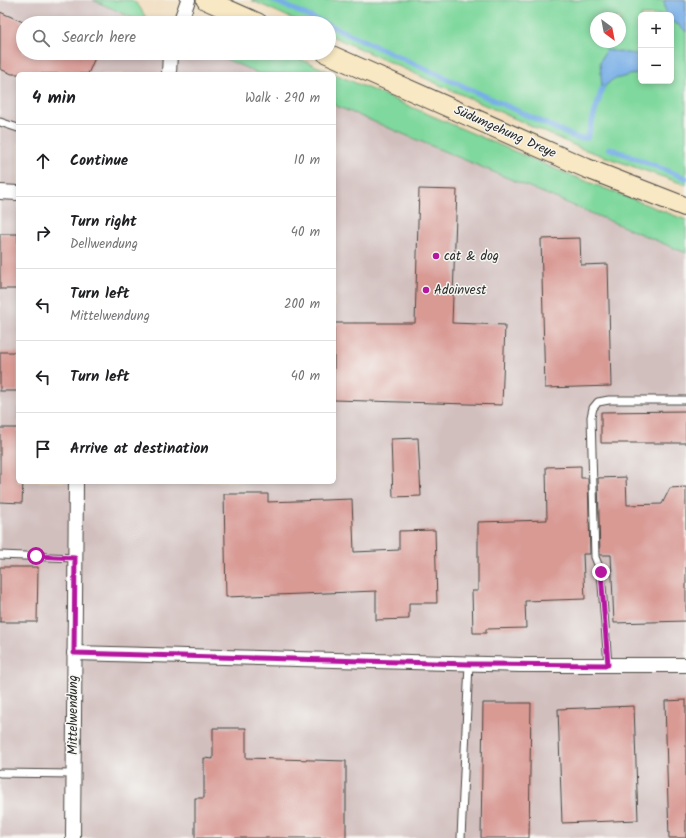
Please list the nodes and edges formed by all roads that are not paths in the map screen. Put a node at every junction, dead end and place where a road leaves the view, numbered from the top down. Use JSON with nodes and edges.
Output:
{"nodes":[{"id":1,"x":188,"y":0,"type":"edge"},
{"id":2,"x":206,"y":0,"type":"edge"},
{"id":3,"x":182,"y":16,"type":"edge"},
{"id":4,"x":242,"y":16,"type":"edge"},
{"id":5,"x":336,"y":57,"type":"edge"},
{"id":6,"x":170,"y":60,"type":"edge"},
{"id":7,"x":169,"y":72,"type":"edge"},
{"id":8,"x":0,"y":122,"type":"edge"},
{"id":9,"x":16,"y":127,"type":"edge"},
{"id":10,"x":0,"y":192,"type":"edge"},
{"id":11,"x":16,"y":193,"type":"edge"},
{"id":12,"x":686,"y":207,"type":"edge"},
{"id":13,"x":686,"y":400,"type":"edge"},
{"id":14,"x":76,"y":484,"type":"edge"},
{"id":15,"x":0,"y":555,"type":"edge"},
{"id":16,"x":75,"y":558,"type":"junction"},
{"id":17,"x":74,"y":653,"type":"junction"},
{"id":18,"x":469,"y":664,"type":"junction"},
{"id":19,"x":608,"y":665,"type":"junction"},
{"id":20,"x":686,"y":665,"type":"edge"},
{"id":21,"x":0,"y":773,"type":"edge"},
{"id":22,"x":73,"y":774,"type":"junction"},
{"id":23,"x":73,"y":838,"type":"edge"},
{"id":24,"x":461,"y":838,"type":"edge"}],
"edges":[{"from":1,"to":3,"type":"street"},
{"from":2,"to":4,"type":"main road"},
{"from":5,"to":12,"type":"main road","name":"Südumgehung Dreye"},
{"from":6,"to":7,"type":"street"},
{"from":8,"to":9,"type":"lane"},
{"from":10,"to":11,"type":"street"},
{"from":13,"to":19,"type":"lane"},
{"from":14,"to":16,"type":"street","name":"Mittelwendung"},
{"from":15,"to":16,"type":"lane"},
{"from":16,"to":17,"type":"street","name":"Mittelwendung"},
{"from":17,"to":18,"type":"street"},
{"from":17,"to":22,"type":"street","name":"Mittelwendung"},
{"from":18,"to":19,"type":"street"},
{"from":18,"to":24,"type":"lane"},
{"from":19,"to":20,"type":"street"},
{"from":21,"to":22,"type":"lane"},
{"from":22,"to":23,"type":"street","name":"Mittelwendung"}]}
